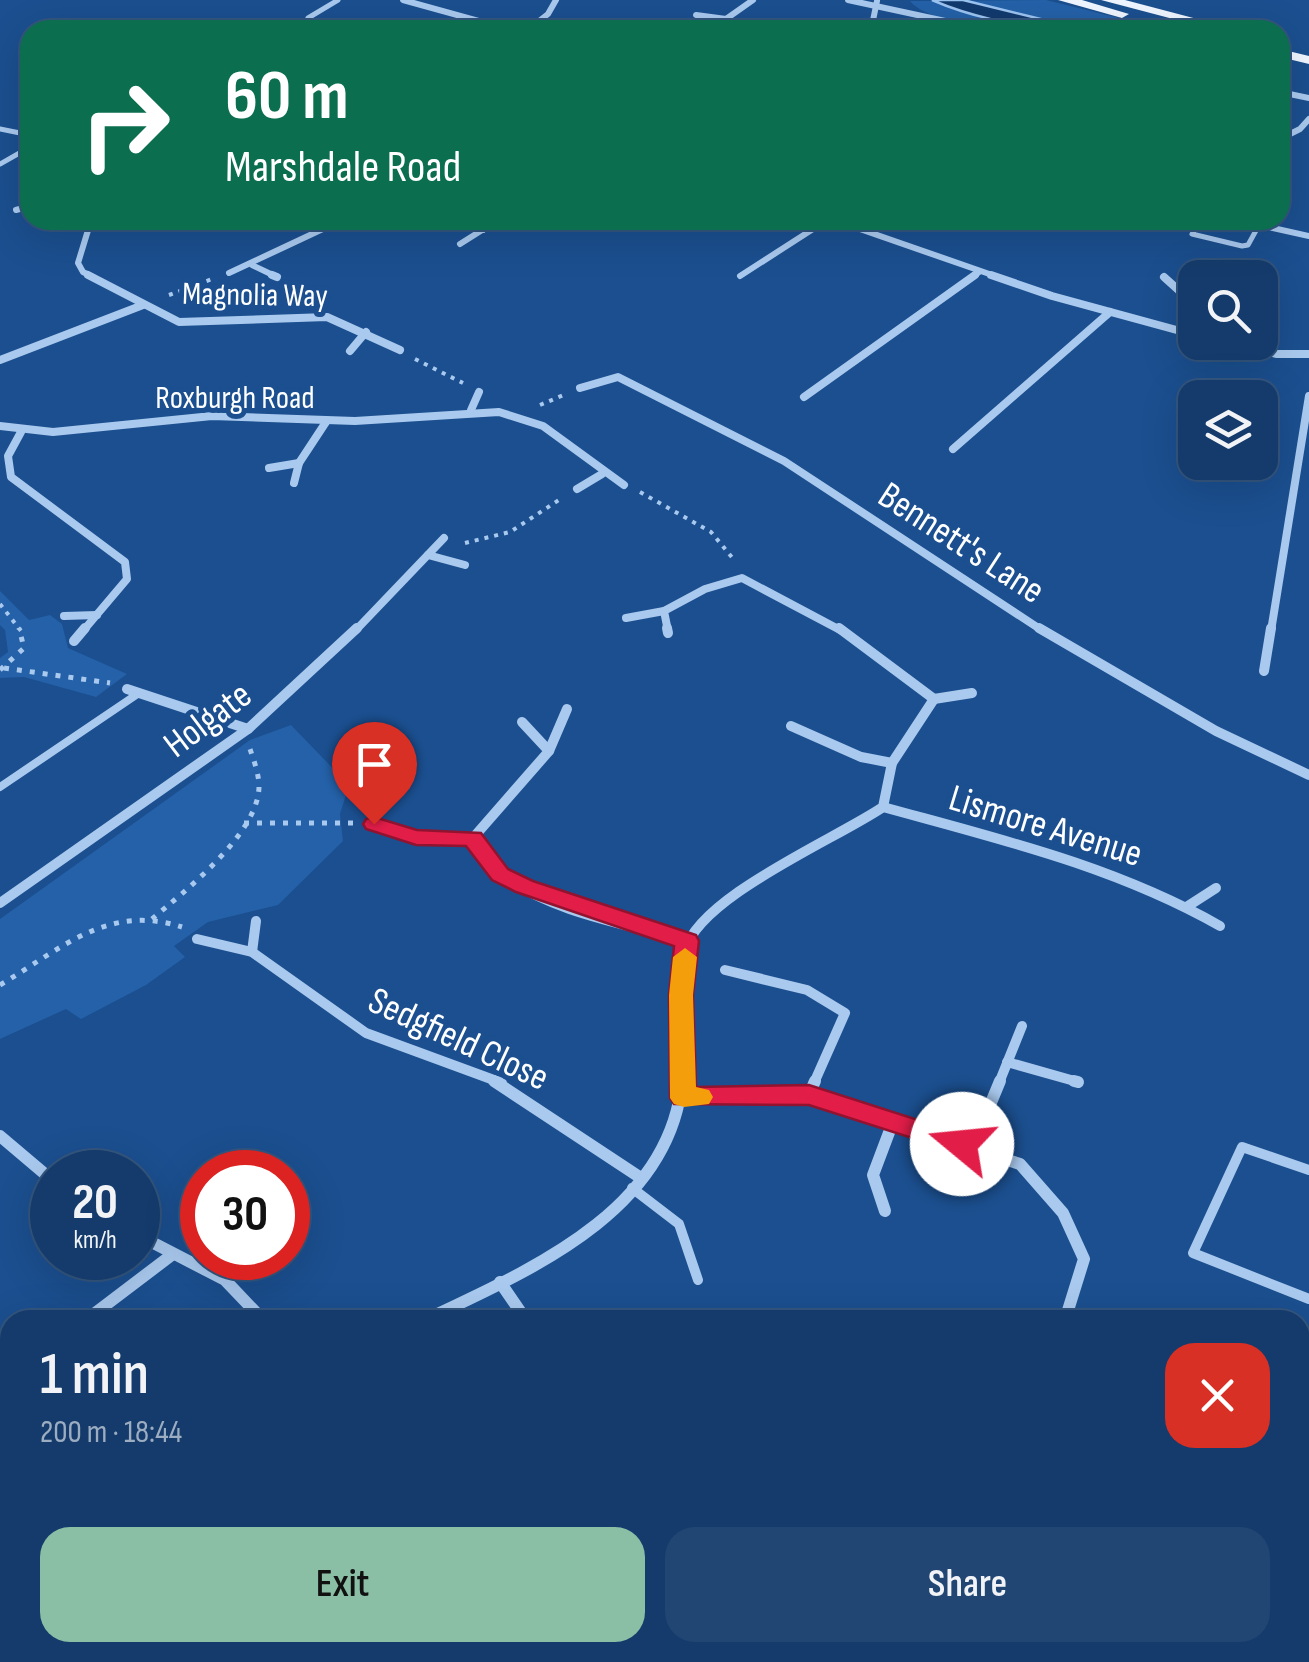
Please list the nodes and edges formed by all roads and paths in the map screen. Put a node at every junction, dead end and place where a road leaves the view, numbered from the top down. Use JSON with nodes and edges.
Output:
{"nodes":[{"id":1,"x":338,"y":0,"type":"edge"},
{"id":2,"x":403,"y":0,"type":"edge"},
{"id":3,"x":428,"y":0,"type":"edge"},
{"id":4,"x":556,"y":0,"type":"edge"},
{"id":5,"x":753,"y":0,"type":"edge"},
{"id":6,"x":848,"y":0,"type":"edge"},
{"id":7,"x":897,"y":0,"type":"edge"},
{"id":8,"x":1065,"y":0,"type":"edge"},
{"id":9,"x":1108,"y":0,"type":"edge"},
{"id":10,"x":876,"y":2,"type":"edge"},
{"id":11,"x":420,"y":5,"type":"junction"},
{"id":12,"x":696,"y":15,"type":"dead end"},
{"id":13,"x":308,"y":18,"type":"dead end"},
{"id":14,"x":726,"y":18,"type":"joint"},
{"id":15,"x":475,"y":20,"type":"edge"},
{"id":16,"x":540,"y":20,"type":"edge"},
{"id":17,"x":947,"y":20,"type":"edge"},
{"id":18,"x":1145,"y":20,"type":"edge"},
{"id":19,"x":1191,"y":20,"type":"edge"},
{"id":20,"x":1309,"y":118,"type":"edge"},
{"id":21,"x":1290,"y":134,"type":"edge"},
{"id":22,"x":20,"y":209,"type":"edge"},
{"id":23,"x":16,"y":210,"type":"dead end"},
{"id":24,"x":88,"y":230,"type":"edge"},
{"id":25,"x":322,"y":230,"type":"edge"},
{"id":26,"x":483,"y":230,"type":"edge"},
{"id":27,"x":815,"y":230,"type":"edge"},
{"id":28,"x":859,"y":230,"type":"edge"},
{"id":29,"x":1195,"y":230,"type":"edge"},
{"id":30,"x":1256,"y":230,"type":"edge"},
{"id":31,"x":1282,"y":230,"type":"edge"},
{"id":32,"x":1309,"y":236,"type":"edge"},
{"id":33,"x":460,"y":244,"type":"dead end"},
{"id":34,"x":252,"y":265,"type":"junction"},
{"id":35,"x":979,"y":272,"type":"junction"},
{"id":36,"x":229,"y":273,"type":"joint"},
{"id":37,"x":740,"y":276,"type":"dead end"},
{"id":38,"x":277,"y":277,"type":"dead end"},
{"id":39,"x":1164,"y":277,"type":"dead end"},
{"id":40,"x":1178,"y":290,"type":"edge"},
{"id":41,"x":143,"y":305,"type":"junction"},
{"id":42,"x":1110,"y":312,"type":"junction"},
{"id":43,"x":1178,"y":330,"type":"edge"},
{"id":44,"x":366,"y":332,"type":"junction"},
{"id":45,"x":400,"y":350,"type":"joint"},
{"id":46,"x":1278,"y":350,"type":"edge"},
{"id":47,"x":350,"y":351,"type":"dead end"},
{"id":48,"x":1309,"y":354,"type":"edge"},
{"id":49,"x":0,"y":360,"type":"edge"},
{"id":50,"x":580,"y":388,"type":"joint"},
{"id":51,"x":479,"y":392,"type":"joint"},
{"id":52,"x":1309,"y":396,"type":"edge"},
{"id":53,"x":804,"y":397,"type":"dead end"},
{"id":54,"x":471,"y":410,"type":"junction"},
{"id":55,"x":514,"y":416,"type":"junction"},
{"id":56,"x":326,"y":422,"type":"junction"},
{"id":57,"x":0,"y":426,"type":"edge"},
{"id":58,"x":21,"y":432,"type":"junction"},
{"id":59,"x":953,"y":450,"type":"dead end"},
{"id":60,"x":298,"y":462,"type":"junction"},
{"id":61,"x":269,"y":468,"type":"dead end"},
{"id":62,"x":602,"y":474,"type":"junction"},
{"id":63,"x":294,"y":483,"type":"dead end"},
{"id":64,"x":624,"y":486,"type":"joint"},
{"id":65,"x":578,"y":489,"type":"joint"},
{"id":66,"x":444,"y":538,"type":"joint"},
{"id":67,"x":428,"y":555,"type":"junction"},
{"id":68,"x":465,"y":565,"type":"dead end"},
{"id":69,"x":742,"y":578,"type":"junction"},
{"id":70,"x":0,"y":604,"type":"edge"},
{"id":71,"x":664,"y":611,"type":"junction"},
{"id":72,"x":98,"y":615,"type":"junction"},
{"id":73,"x":64,"y":616,"type":"dead end"},
{"id":74,"x":626,"y":618,"type":"dead end"},
{"id":75,"x":668,"y":634,"type":"dead end"},
{"id":76,"x":74,"y":641,"type":"dead end"},
{"id":77,"x":2,"y":669,"type":"edge"},
{"id":78,"x":1264,"y":672,"type":"dead end"},
{"id":79,"x":127,"y":690,"type":"joint"},
{"id":80,"x":139,"y":693,"type":"junction"},
{"id":81,"x":972,"y":693,"type":"dead end"},
{"id":82,"x":934,"y":698,"type":"junction"},
{"id":83,"x":568,"y":709,"type":"dead end"},
{"id":84,"x":522,"y":722,"type":"dead end"},
{"id":85,"x":791,"y":726,"type":"dead end"},
{"id":86,"x":246,"y":731,"type":"junction"},
{"id":87,"x":549,"y":752,"type":"junction"},
{"id":88,"x":892,"y":763,"type":"junction"},
{"id":89,"x":1309,"y":775,"type":"edge"},
{"id":90,"x":0,"y":786,"type":"edge"},
{"id":91,"x":884,"y":807,"type":"junction"},
{"id":92,"x":244,"y":822,"type":"junction"},
{"id":93,"x":374,"y":824,"type":"joint"},
{"id":94,"x":472,"y":838,"type":"junction"},
{"id":95,"x":1216,"y":888,"type":"dead end"},
{"id":96,"x":0,"y":904,"type":"edge"},
{"id":97,"x":1188,"y":906,"type":"junction"},
{"id":98,"x":152,"y":918,"type":"junction"},
{"id":99,"x":256,"y":921,"type":"dead end"},
{"id":100,"x":1220,"y":926,"type":"dead end"},
{"id":101,"x":197,"y":938,"type":"joint"},
{"id":102,"x":687,"y":941,"type":"junction"},
{"id":103,"x":252,"y":952,"type":"junction"},
{"id":104,"x":725,"y":970,"type":"dead end"},
{"id":105,"x":0,"y":985,"type":"edge"},
{"id":106,"x":1022,"y":1026,"type":"dead end"},
{"id":107,"x":1007,"y":1062,"type":"junction"},
{"id":108,"x":1078,"y":1082,"type":"dead end"},
{"id":109,"x":809,"y":1095,"type":"junction"},
{"id":110,"x":684,"y":1098,"type":"junction"},
{"id":111,"x":893,"y":1122,"type":"junction"},
{"id":112,"x":0,"y":1136,"type":"edge"},
{"id":113,"x":973,"y":1146,"type":"junction"},
{"id":114,"x":30,"y":1161,"type":"edge"},
{"id":115,"x":1309,"y":1170,"type":"edge"},
{"id":116,"x":637,"y":1183,"type":"junction"},
{"id":117,"x":885,"y":1211,"type":"dead end"},
{"id":118,"x":160,"y":1247,"type":"edge"},
{"id":119,"x":173,"y":1254,"type":"junction"},
{"id":120,"x":698,"y":1280,"type":"dead end"},
{"id":121,"x":500,"y":1282,"type":"junction"},
{"id":122,"x":1309,"y":1299,"type":"edge"},
{"id":123,"x":99,"y":1310,"type":"edge"},
{"id":124,"x":254,"y":1310,"type":"edge"},
{"id":125,"x":445,"y":1310,"type":"edge"},
{"id":126,"x":519,"y":1310,"type":"edge"},
{"id":127,"x":1068,"y":1310,"type":"edge"}],
"edges":[{"from":1,"to":13,"type":"lane"},
{"from":2,"to":11,"type":"street"},
{"from":3,"to":11,"type":"street"},
{"from":4,"to":16,"type":"street"},
{"from":5,"to":14,"type":"street"},
{"from":6,"to":10,"type":"street"},
{"from":7,"to":10,"type":"street"},
{"from":8,"to":18,"type":"main road"},
{"from":9,"to":19,"type":"main road"},
{"from":10,"to":17,"type":"street"},
{"from":11,"to":15,"type":"street"},
{"from":12,"to":14,"type":"street"},
{"from":20,"to":21,"type":"street"},
{"from":22,"to":23,"type":"street"},
{"from":24,"to":41,"type":"street","name":"Magnolia Way"},
{"from":25,"to":34,"type":"street"},
{"from":26,"to":33,"type":"street"},
{"from":27,"to":37,"type":"street"},
{"from":28,"to":35,"type":"street"},
{"from":29,"to":30,"type":"lane"},
{"from":31,"to":32,"type":"street"},
{"from":34,"to":36,"type":"street"},
{"from":34,"to":38,"type":"street"},
{"from":35,"to":42,"type":"street"},
{"from":35,"to":53,"type":"street"},
{"from":36,"to":41,"type":"path"},
{"from":39,"to":40,"type":"street"},
{"from":41,"to":44,"type":"street","name":"Magnolia Way"},
{"from":41,"to":49,"type":"street"},
{"from":42,"to":43,"type":"street"},
{"from":42,"to":59,"type":"street"},
{"from":44,"to":45,"type":"street","name":"Magnolia Way"},
{"from":44,"to":47,"type":"street","name":"Magnolia Way"},
{"from":45,"to":51,"type":"path"},
{"from":46,"to":48,"type":"street"},
{"from":50,"to":55,"type":"path"},
{"from":50,"to":89,"type":"street","name":"Bennett's Lane"},
{"from":51,"to":54,"type":"street"},
{"from":52,"to":78,"type":"street"},
{"from":54,"to":55,"type":"street","name":"Roxburgh Road"},
{"from":54,"to":56,"type":"street","name":"Roxburgh Road"},
{"from":55,"to":62,"type":"street","name":"Roxburgh Road"},
{"from":56,"to":58,"type":"street","name":"Roxburgh Road"},
{"from":56,"to":60,"type":"street"},
{"from":57,"to":58,"type":"street","name":"Roxburgh Road"},
{"from":58,"to":72,"type":"street"},
{"from":60,"to":61,"type":"street"},
{"from":60,"to":63,"type":"street"},
{"from":62,"to":64,"type":"street","name":"Roxburgh Road"},
{"from":62,"to":65,"type":"street"},
{"from":64,"to":69,"type":"path"},
{"from":65,"to":66,"type":"path"},
{"from":66,"to":67,"type":"street","name":"Holgate"},
{"from":67,"to":68,"type":"street"},
{"from":67,"to":86,"type":"street","name":"Holgate"},
{"from":69,"to":71,"type":"street"},
{"from":69,"to":82,"type":"street"},
{"from":70,"to":77,"type":"path"},
{"from":71,"to":74,"type":"street"},
{"from":71,"to":75,"type":"street"},
{"from":72,"to":73,"type":"street"},
{"from":72,"to":76,"type":"street"},
{"from":77,"to":79,"type":"path"},
{"from":79,"to":80,"type":"street"},
{"from":80,"to":86,"type":"street"},
{"from":80,"to":90,"type":"lane"},
{"from":81,"to":82,"type":"street"},
{"from":82,"to":88,"type":"street"},
{"from":83,"to":87,"type":"street"},
{"from":84,"to":87,"type":"street"},
{"from":85,"to":88,"type":"street"},
{"from":86,"to":92,"type":"path"},
{"from":86,"to":96,"type":"street","name":"Holgate"},
{"from":87,"to":94,"type":"street"},
{"from":88,"to":91,"type":"street"},
{"from":91,"to":97,"type":"street","name":"Lismore Avenue"},
{"from":91,"to":102,"type":"street"},
{"from":92,"to":93,"type":"path"},
{"from":92,"to":98,"type":"path"},
{"from":93,"to":94,"type":"street"},
{"from":94,"to":102,"type":"street"},
{"from":95,"to":97,"type":"street"},
{"from":97,"to":100,"type":"street","name":"Lismore Avenue"},
{"from":98,"to":101,"type":"path"},
{"from":98,"to":105,"type":"path"},
{"from":99,"to":103,"type":"street"},
{"from":101,"to":103,"type":"street","name":"Sedgfield Close"},
{"from":102,"to":110,"type":"street"},
{"from":103,"to":116,"type":"street","name":"Sedgfield Close"},
{"from":104,"to":109,"type":"street"},
{"from":106,"to":107,"type":"street"},
{"from":107,"to":108,"type":"street"},
{"from":107,"to":113,"type":"street"},
{"from":109,"to":110,"type":"street"},
{"from":109,"to":111,"type":"street"},
{"from":110,"to":116,"type":"street"},
{"from":111,"to":113,"type":"street"},
{"from":111,"to":117,"type":"street"},
{"from":112,"to":114,"type":"street"},
{"from":113,"to":127,"type":"street"},
{"from":115,"to":122,"type":"lane"},
{"from":116,"to":120,"type":"lane"},
{"from":116,"to":121,"type":"street"},
{"from":118,"to":119,"type":"street"},
{"from":119,"to":123,"type":"street"},
{"from":119,"to":124,"type":"street"},
{"from":121,"to":125,"type":"street"},
{"from":121,"to":126,"type":"street"}]}
